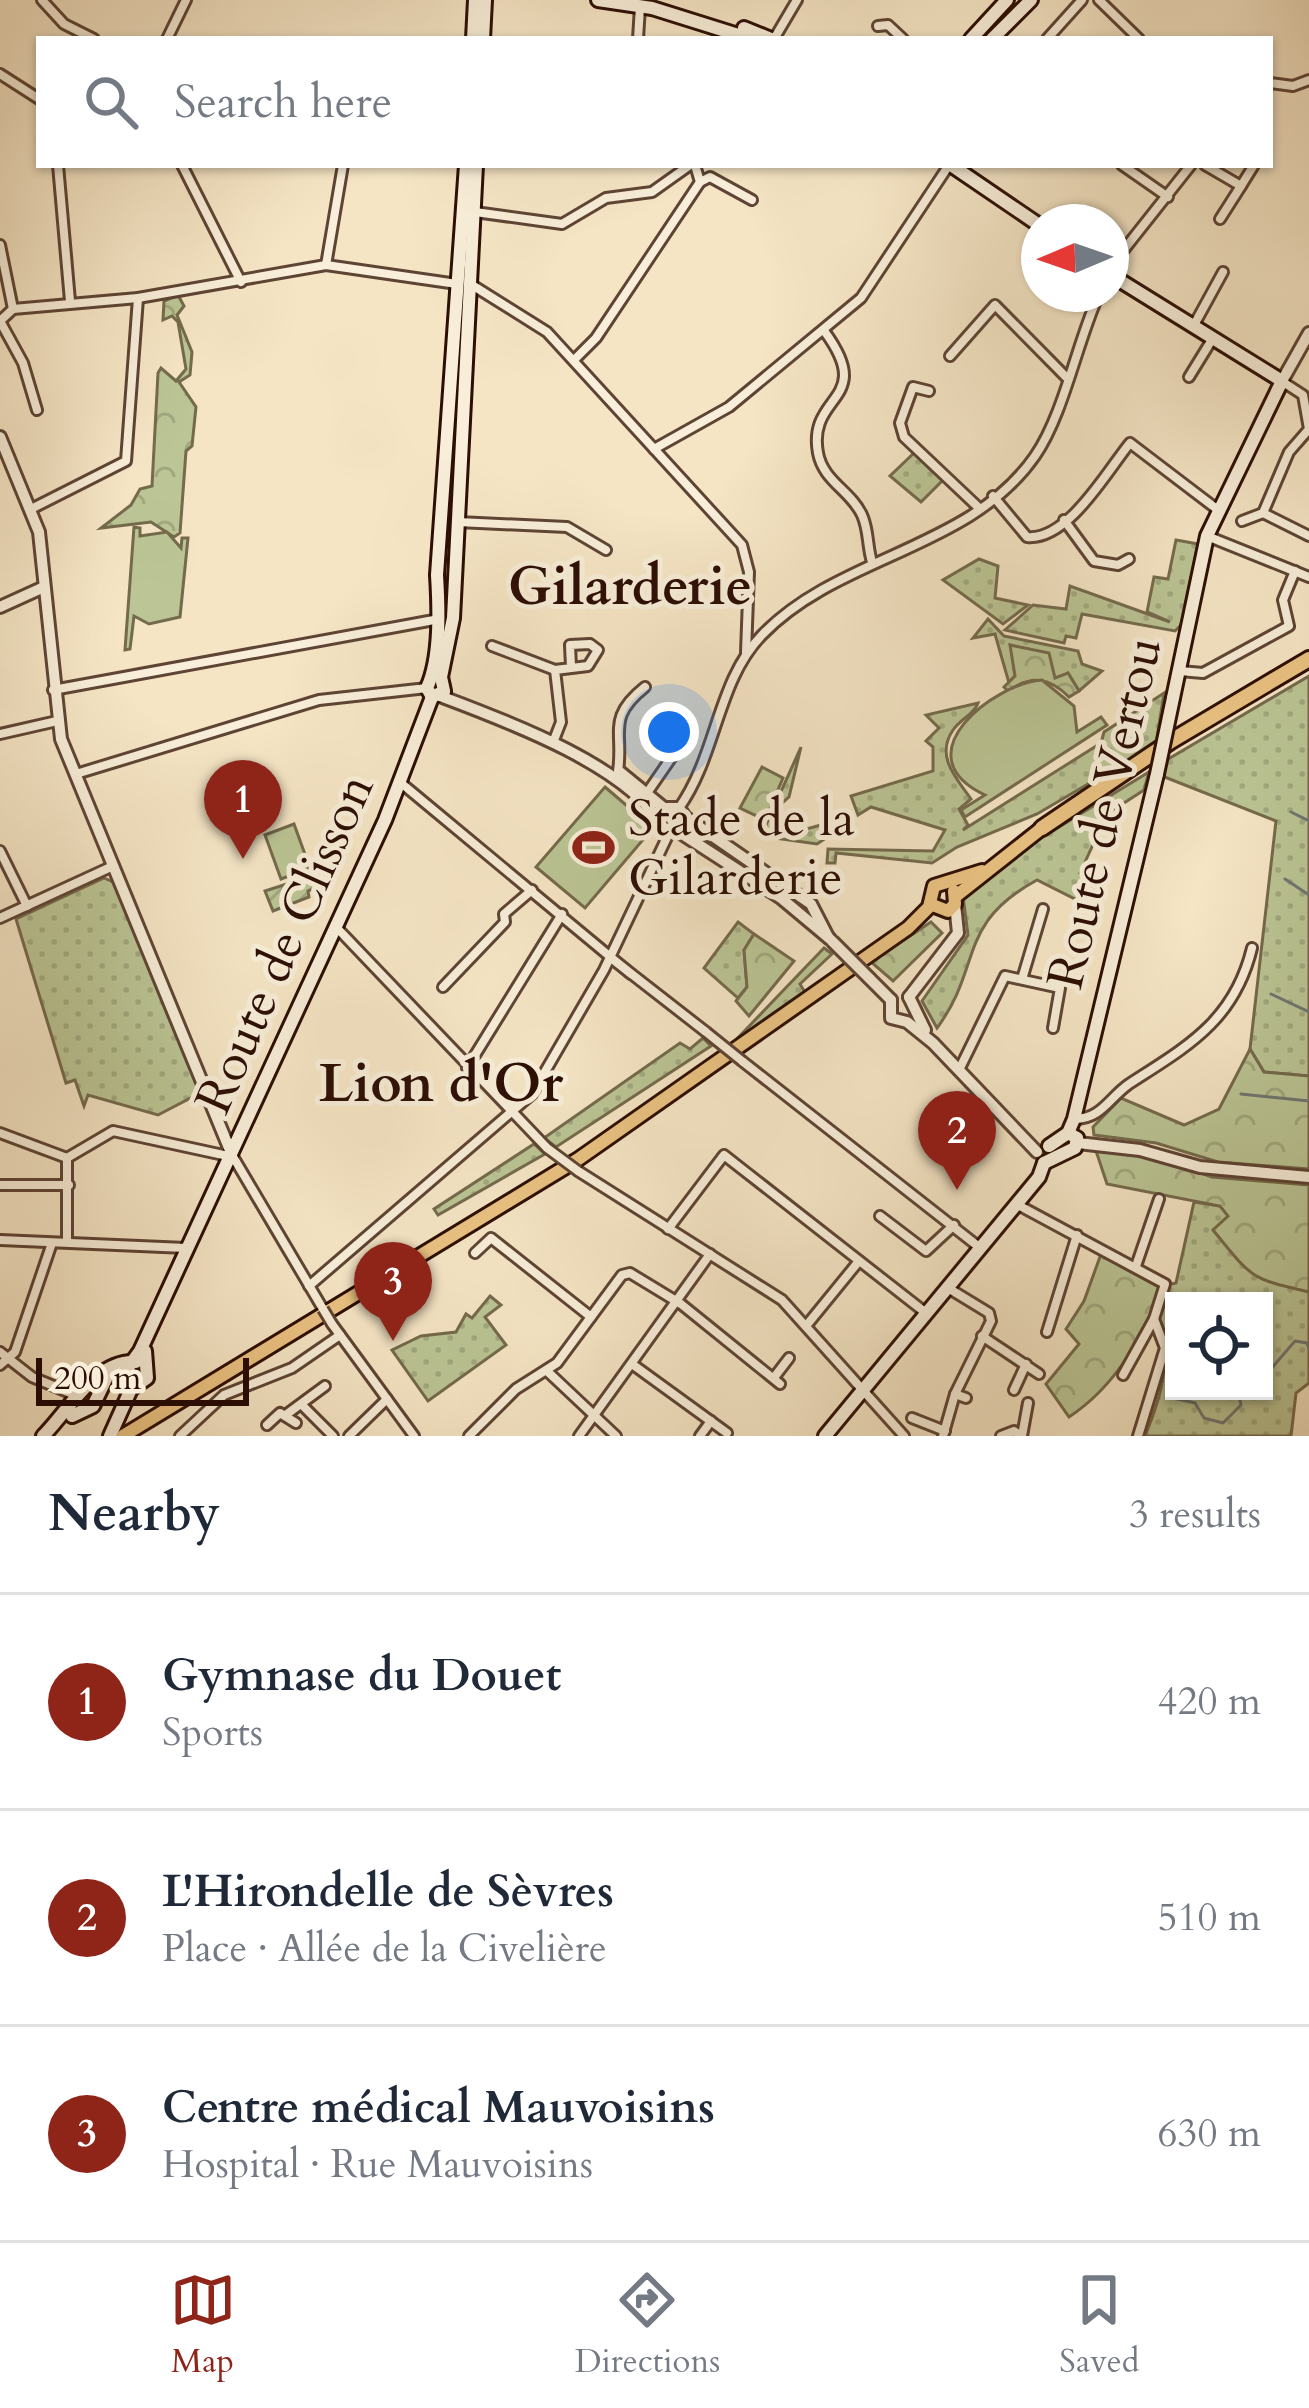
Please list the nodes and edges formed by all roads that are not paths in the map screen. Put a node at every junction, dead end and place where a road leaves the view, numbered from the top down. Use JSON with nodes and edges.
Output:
{"nodes":[{"id":1,"x":42,"y":0,"type":"edge"},
{"id":2,"x":187,"y":0,"type":"edge"},
{"id":3,"x":475,"y":0,"type":"edge"},
{"id":4,"x":485,"y":0,"type":"edge"},
{"id":5,"x":598,"y":0,"type":"edge"},
{"id":6,"x":654,"y":0,"type":"edge"},
{"id":7,"x":797,"y":0,"type":"edge"},
{"id":8,"x":1007,"y":0,"type":"edge"},
{"id":9,"x":1031,"y":0,"type":"edge"},
{"id":10,"x":1082,"y":0,"type":"edge"},
{"id":11,"x":1099,"y":0,"type":"edge"},
{"id":12,"x":639,"y":3,"type":"edge"},
{"id":13,"x":878,"y":26,"type":"dead end"},
{"id":14,"x":87,"y":36,"type":"edge"},
{"id":15,"x":168,"y":36,"type":"edge"},
{"id":16,"x":473,"y":36,"type":"edge"},
{"id":17,"x":483,"y":36,"type":"edge"},
{"id":18,"x":638,"y":36,"type":"edge"},
{"id":19,"x":742,"y":36,"type":"edge"},
{"id":20,"x":763,"y":36,"type":"edge"},
{"id":21,"x":774,"y":36,"type":"edge"},
{"id":22,"x":900,"y":36,"type":"edge"},
{"id":23,"x":974,"y":36,"type":"edge"},
{"id":24,"x":995,"y":36,"type":"edge"},
{"id":25,"x":1050,"y":36,"type":"edge"},
{"id":26,"x":1136,"y":36,"type":"edge"},
{"id":27,"x":0,"y":74,"type":"edge"},
{"id":28,"x":1309,"y":80,"type":"edge"},
{"id":29,"x":1273,"y":84,"type":"edge"},
{"id":30,"x":36,"y":97,"type":"edge"},
{"id":31,"x":58,"y":168,"type":"edge"},
{"id":32,"x":184,"y":168,"type":"edge"},
{"id":33,"x":342,"y":168,"type":"edge"},
{"id":34,"x":466,"y":168,"type":"edge"},
{"id":35,"x":476,"y":168,"type":"edge"},
{"id":36,"x":688,"y":168,"type":"edge"},
{"id":37,"x":694,"y":168,"type":"edge"},
{"id":38,"x":948,"y":168,"type":"edge"},
{"id":39,"x":954,"y":168,"type":"edge"},
{"id":40,"x":1126,"y":168,"type":"edge"},
{"id":41,"x":1189,"y":168,"type":"edge"},
{"id":42,"x":1210,"y":168,"type":"edge"},
{"id":43,"x":1252,"y":168,"type":"edge"},
{"id":44,"x":700,"y":182,"type":"junction"},
{"id":45,"x":1241,"y":186,"type":"junction"},
{"id":46,"x":1168,"y":197,"type":"junction"},
{"id":47,"x":752,"y":200,"type":"dead end"},
{"id":48,"x":473,"y":212,"type":"junction"},
{"id":49,"x":1021,"y":213,"type":"edge"},
{"id":50,"x":1220,"y":219,"type":"dead end"},
{"id":51,"x":0,"y":244,"type":"edge"},
{"id":52,"x":1129,"y":244,"type":"edge"},
{"id":53,"x":326,"y":265,"type":"junction"},
{"id":54,"x":1223,"y":272,"type":"dead end"},
{"id":55,"x":241,"y":282,"type":"junction"},
{"id":56,"x":465,"y":284,"type":"junction"},
{"id":57,"x":1129,"y":286,"type":"edge"},
{"id":58,"x":138,"y":298,"type":"junction"},
{"id":59,"x":70,"y":301,"type":"junction"},
{"id":60,"x":13,"y":309,"type":"junction"},
{"id":61,"x":1092,"y":312,"type":"edge"},
{"id":62,"x":0,"y":321,"type":"edge"},
{"id":63,"x":1194,"y":325,"type":"junction"},
{"id":64,"x":825,"y":332,"type":"junction"},
{"id":65,"x":1309,"y":333,"type":"edge"},
{"id":66,"x":1214,"y":337,"type":"junction"},
{"id":67,"x":950,"y":356,"type":"dead end"},
{"id":68,"x":574,"y":360,"type":"junction"},
{"id":69,"x":1066,"y":377,"type":"junction"},
{"id":70,"x":1189,"y":377,"type":"dead end"},
{"id":71,"x":1282,"y":381,"type":"junction"},
{"id":72,"x":929,"y":391,"type":"dead end"},
{"id":73,"x":37,"y":410,"type":"dead end"},
{"id":74,"x":1309,"y":429,"type":"edge"},
{"id":75,"x":0,"y":437,"type":"edge"},
{"id":76,"x":654,"y":448,"type":"junction"},
{"id":77,"x":993,"y":496,"type":"junction"},
{"id":78,"x":979,"y":507,"type":"junction"},
{"id":79,"x":31,"y":509,"type":"junction"},
{"id":80,"x":1218,"y":510,"type":"junction"},
{"id":81,"x":1263,"y":513,"type":"junction"},
{"id":82,"x":1064,"y":520,"type":"junction"},
{"id":83,"x":457,"y":521,"type":"junction"},
{"id":84,"x":1242,"y":521,"type":"dead end"},
{"id":85,"x":1207,"y":536,"type":"junction"},
{"id":86,"x":1309,"y":536,"type":"edge"},
{"id":87,"x":606,"y":550,"type":"dead end"},
{"id":88,"x":1129,"y":559,"type":"dead end"},
{"id":89,"x":872,"y":562,"type":"junction"},
{"id":90,"x":1294,"y":571,"type":"junction"},
{"id":91,"x":1309,"y":577,"type":"edge"},
{"id":92,"x":40,"y":592,"type":"junction"},
{"id":93,"x":0,"y":607,"type":"edge"},
{"id":94,"x":442,"y":619,"type":"junction"},
{"id":95,"x":492,"y":646,"type":"dead end"},
{"id":96,"x":747,"y":653,"type":"junction"},
{"id":97,"x":1309,"y":663,"type":"edge"},
{"id":98,"x":571,"y":668,"type":"dead end"},
{"id":99,"x":555,"y":670,"type":"junction"},
{"id":100,"x":1178,"y":671,"type":"junction"},
{"id":101,"x":645,"y":687,"type":"dead end"},
{"id":102,"x":436,"y":688,"type":"junction"},
{"id":103,"x":52,"y":690,"type":"junction"},
{"id":104,"x":57,"y":721,"type":"junction"},
{"id":105,"x":0,"y":734,"type":"edge"},
{"id":106,"x":554,"y":740,"type":"junction"},
{"id":107,"x":678,"y":748,"type":"dead end"},
{"id":108,"x":618,"y":771,"type":"junction"},
{"id":109,"x":76,"y":774,"type":"junction"},
{"id":110,"x":400,"y":783,"type":"junction"},
{"id":111,"x":647,"y":793,"type":"junction"},
{"id":112,"x":662,"y":812,"type":"junction"},
{"id":113,"x":682,"y":812,"type":"junction"},
{"id":114,"x":1042,"y":828,"type":"joint"},
{"id":115,"x":673,"y":831,"type":"junction"},
{"id":116,"x":0,"y":851,"type":"edge"},
{"id":117,"x":115,"y":866,"type":"junction"},
{"id":118,"x":532,"y":890,"type":"junction"},
{"id":119,"x":946,"y":902,"type":"junction"},
{"id":120,"x":27,"y":906,"type":"junction"},
{"id":121,"x":1042,"y":909,"type":"dead end"},
{"id":122,"x":562,"y":914,"type":"junction"},
{"id":123,"x":0,"y":918,"type":"edge"},
{"id":124,"x":336,"y":927,"type":"junction"},
{"id":125,"x":830,"y":939,"type":"junction"},
{"id":126,"x":1252,"y":948,"type":"dead end"},
{"id":127,"x":611,"y":957,"type":"junction"},
{"id":128,"x":1022,"y":979,"type":"junction"},
{"id":129,"x":443,"y":987,"type":"dead end"},
{"id":130,"x":909,"y":997,"type":"junction"},
{"id":131,"x":891,"y":1000,"type":"junction"},
{"id":132,"x":911,"y":1018,"type":"junction"},
{"id":133,"x":1052,"y":1028,"type":"dead end"},
{"id":134,"x":467,"y":1068,"type":"junction"},
{"id":135,"x":959,"y":1070,"type":"junction"},
{"id":136,"x":510,"y":1114,"type":"junction"},
{"id":137,"x":1074,"y":1119,"type":"junction"},
{"id":138,"x":0,"y":1133,"type":"edge"},
{"id":139,"x":1056,"y":1147,"type":"junction"},
{"id":140,"x":232,"y":1155,"type":"junction"},
{"id":141,"x":67,"y":1158,"type":"junction"},
{"id":142,"x":1309,"y":1177,"type":"edge"},
{"id":143,"x":0,"y":1185,"type":"edge"},
{"id":144,"x":69,"y":1185,"type":"junction"},
{"id":145,"x":1160,"y":1199,"type":"dead end"},
{"id":146,"x":1015,"y":1203,"type":"junction"},
{"id":147,"x":880,"y":1216,"type":"dead end"},
{"id":148,"x":954,"y":1225,"type":"junction"},
{"id":149,"x":668,"y":1229,"type":"junction"},
{"id":150,"x":1077,"y":1235,"type":"junction"},
{"id":151,"x":0,"y":1240,"type":"edge"},
{"id":152,"x":67,"y":1242,"type":"junction"},
{"id":153,"x":52,"y":1243,"type":"junction"},
{"id":154,"x":979,"y":1246,"type":"junction"},
{"id":155,"x":189,"y":1249,"type":"junction"},
{"id":156,"x":475,"y":1253,"type":"dead end"},
{"id":157,"x":710,"y":1254,"type":"junction"},
{"id":158,"x":859,"y":1261,"type":"junction"},
{"id":159,"x":1136,"y":1267,"type":"junction"},
{"id":160,"x":948,"y":1288,"type":"junction"},
{"id":161,"x":310,"y":1289,"type":"junction"},
{"id":162,"x":679,"y":1303,"type":"junction"},
{"id":163,"x":927,"y":1314,"type":"junction"},
{"id":164,"x":591,"y":1317,"type":"junction"},
{"id":165,"x":1154,"y":1319,"type":"junction"},
{"id":166,"x":806,"y":1326,"type":"junction"},
{"id":167,"x":1047,"y":1332,"type":"dead end"},
{"id":168,"x":340,"y":1335,"type":"junction"},
{"id":169,"x":982,"y":1336,"type":"junction"},
{"id":170,"x":2,"y":1358,"type":"edge"},
{"id":171,"x":789,"y":1358,"type":"dead end"},
{"id":172,"x":632,"y":1364,"type":"junction"},
{"id":173,"x":1026,"y":1364,"type":"junction"},
{"id":174,"x":547,"y":1371,"type":"junction"},
{"id":175,"x":1039,"y":1374,"type":"dead end"},
{"id":176,"x":1123,"y":1375,"type":"dead end"},
{"id":177,"x":130,"y":1380,"type":"junction"},
{"id":178,"x":325,"y":1386,"type":"dead end"},
{"id":179,"x":864,"y":1390,"type":"junction"},
{"id":180,"x":1014,"y":1390,"type":"dead end"},
{"id":181,"x":955,"y":1394,"type":"junction"},
{"id":182,"x":83,"y":1398,"type":"junction"},
{"id":183,"x":387,"y":1399,"type":"junction"},
{"id":184,"x":966,"y":1399,"type":"dead end"},
{"id":185,"x":1028,"y":1403,"type":"dead end"},
{"id":186,"x":303,"y":1406,"type":"junction"},
{"id":187,"x":287,"y":1414,"type":"junction"},
{"id":188,"x":593,"y":1415,"type":"junction"},
{"id":189,"x":911,"y":1418,"type":"dead end"},
{"id":190,"x":711,"y":1421,"type":"junction"},
{"id":191,"x":296,"y":1423,"type":"dead end"},
{"id":192,"x":266,"y":1425,"type":"dead end"},
{"id":193,"x":728,"y":1433,"type":"edge"},
{"id":194,"x":944,"y":1433,"type":"edge"},
{"id":195,"x":46,"y":1436,"type":"edge"},
{"id":196,"x":107,"y":1436,"type":"edge"},
{"id":197,"x":123,"y":1436,"type":"edge"},
{"id":198,"x":180,"y":1436,"type":"edge"},
{"id":199,"x":332,"y":1436,"type":"edge"},
{"id":200,"x":349,"y":1436,"type":"edge"},
{"id":201,"x":414,"y":1436,"type":"edge"},
{"id":202,"x":469,"y":1436,"type":"edge"},
{"id":203,"x":579,"y":1436,"type":"edge"},
{"id":204,"x":616,"y":1436,"type":"edge"},
{"id":205,"x":700,"y":1436,"type":"edge"},
{"id":206,"x":825,"y":1436,"type":"edge"},
{"id":207,"x":904,"y":1436,"type":"edge"},
{"id":208,"x":1001,"y":1436,"type":"edge"},
{"id":209,"x":1021,"y":1436,"type":"edge"},
{"id":210,"x":1138,"y":1436,"type":"edge"}],
"edges":[{"from":1,"to":14,"type":"street"},
{"from":2,"to":15,"type":"street"},
{"from":3,"to":16,"type":"main road"},
{"from":4,"to":17,"type":"main road"},
{"from":5,"to":12,"type":"main road"},
{"from":6,"to":20,"type":"main road"},
{"from":7,"to":21,"type":"street"},
{"from":8,"to":23,"type":"main road"},
{"from":9,"to":24,"type":"main road"},
{"from":10,"to":25,"type":"street"},
{"from":11,"to":26,"type":"street"},
{"from":12,"to":18,"type":"street"},
{"from":12,"to":19,"type":"main road"},
{"from":13,"to":22,"type":"street"},
{"from":27,"to":30,"type":"street"},
{"from":28,"to":29,"type":"street"},
{"from":31,"to":59,"type":"street"},
{"from":32,"to":55,"type":"street"},
{"from":33,"to":53,"type":"street"},
{"from":34,"to":56,"type":"main road","name":"Route de Clisson"},
{"from":35,"to":48,"type":"main road","name":"Route de Clisson"},
{"from":36,"to":48,"type":"street"},
{"from":37,"to":44,"type":"street"},
{"from":38,"to":64,"type":"street"},
{"from":39,"to":49,"type":"main road"},
{"from":40,"to":46,"type":"street"},
{"from":41,"to":46,"type":"street"},
{"from":42,"to":45,"type":"street"},
{"from":43,"to":45,"type":"street"},
{"from":44,"to":47,"type":"street"},
{"from":44,"to":68,"type":"street"},
{"from":45,"to":50,"type":"street"},
{"from":46,"to":52,"type":"street"},
{"from":48,"to":56,"type":"main road","name":"Route de Clisson"},
{"from":51,"to":60,"type":"street"},
{"from":53,"to":55,"type":"street"},
{"from":53,"to":56,"type":"street"},
{"from":54,"to":63,"type":"street"},
{"from":55,"to":58,"type":"street"},
{"from":56,"to":68,"type":"street"},
{"from":56,"to":83,"type":"main road","name":"Route de Clisson"},
{"from":56,"to":94,"type":"main road","name":"Route de Clisson"},
{"from":57,"to":63,"type":"main road"},
{"from":58,"to":59,"type":"street"},
{"from":58,"to":79,"type":"street"},
{"from":59,"to":60,"type":"street"},
{"from":60,"to":62,"type":"street"},
{"from":61,"to":69,"type":"street"},
{"from":62,"to":73,"type":"street"},
{"from":63,"to":66,"type":"main road"},
{"from":64,"to":76,"type":"street"},
{"from":64,"to":89,"type":"street"},
{"from":65,"to":71,"type":"street"},
{"from":66,"to":70,"type":"street"},
{"from":66,"to":71,"type":"main road"},
{"from":67,"to":69,"type":"street"},
{"from":68,"to":76,"type":"street"},
{"from":69,"to":77,"type":"street"},
{"from":71,"to":74,"type":"street"},
{"from":71,"to":80,"type":"main road","name":"Route de Vertou"},
{"from":72,"to":78,"type":"street"},
{"from":74,"to":81,"type":"street"},
{"from":75,"to":79,"type":"street"},
{"from":76,"to":96,"type":"street"},
{"from":77,"to":78,"type":"street"},
{"from":77,"to":82,"type":"street"},
{"from":78,"to":89,"type":"street"},
{"from":79,"to":92,"type":"street"},
{"from":80,"to":82,"type":"street"},
{"from":80,"to":85,"type":"main road","name":"Route de Vertou"},
{"from":81,"to":84,"type":"street"},
{"from":81,"to":86,"type":"street"},
{"from":82,"to":88,"type":"street"},
{"from":83,"to":87,"type":"street"},
{"from":83,"to":94,"type":"main road","name":"Route de Clisson"},
{"from":85,"to":90,"type":"street"},
{"from":85,"to":100,"type":"main road","name":"Route de Vertou"},
{"from":89,"to":96,"type":"street"},
{"from":90,"to":91,"type":"street"},
{"from":90,"to":100,"type":"street"},
{"from":92,"to":93,"type":"street"},
{"from":92,"to":103,"type":"street"},
{"from":94,"to":102,"type":"main road","name":"Route de Clisson"},
{"from":94,"to":103,"type":"street"},
{"from":95,"to":99,"type":"street"},
{"from":96,"to":113,"type":"street"},
{"from":97,"to":114,"type":"highway"},
{"from":98,"to":99,"type":"street"},
{"from":99,"to":106,"type":"street"},
{"from":100,"to":137,"type":"main road","name":"Route de Vertou","bridge":true},
{"from":101,"to":108,"type":"street"},
{"from":102,"to":106,"type":"street"},
{"from":102,"to":109,"type":"street"},
{"from":102,"to":110,"type":"main road","name":"Route de Clisson"},
{"from":102,"to":112,"type":"street"},
{"from":103,"to":104,"type":"street"},
{"from":104,"to":105,"type":"street"},
{"from":104,"to":109,"type":"street"},
{"from":106,"to":108,"type":"street"},
{"from":107,"to":111,"type":"street"},
{"from":108,"to":111,"type":"street"},
{"from":109,"to":117,"type":"street"},
{"from":110,"to":118,"type":"street"},
{"from":110,"to":124,"type":"main road","name":"Route de Clisson"},
{"from":111,"to":112,"type":"street"},
{"from":112,"to":113,"type":"street"},
{"from":112,"to":115,"type":"street"},
{"from":113,"to":115,"type":"street"},
{"from":113,"to":125,"type":"street"},
{"from":114,"to":119,"type":"main road"},
{"from":115,"to":125,"type":"street"},
{"from":115,"to":127,"type":"street"},
{"from":116,"to":120,"type":"street"},
{"from":117,"to":120,"type":"street"},
{"from":117,"to":140,"type":"street"},
{"from":118,"to":122,"type":"street"},
{"from":118,"to":129,"type":"street"},
{"from":119,"to":130,"type":"street"},
{"from":119,"to":197,"type":"main road"},
{"from":120,"to":123,"type":"street"},
{"from":121,"to":128,"type":"street"},
{"from":122,"to":127,"type":"street"},
{"from":122,"to":134,"type":"street"},
{"from":124,"to":134,"type":"street"},
{"from":124,"to":140,"type":"main road","name":"Route de Clisson"},
{"from":125,"to":131,"type":"street","bridge":true},
{"from":126,"to":137,"type":"street"},
{"from":127,"to":136,"type":"street"},
{"from":127,"to":148,"type":"street","bridge":true},
{"from":128,"to":133,"type":"street"},
{"from":128,"to":135,"type":"street"},
{"from":130,"to":131,"type":"street"},
{"from":130,"to":132,"type":"street"},
{"from":131,"to":132,"type":"street"},
{"from":132,"to":135,"type":"street"},
{"from":134,"to":136,"type":"street"},
{"from":135,"to":139,"type":"street"},
{"from":136,"to":149,"type":"street","bridge":true},
{"from":136,"to":161,"type":"street"},
{"from":137,"to":139,"type":"main road","name":"Route de Vertou"},
{"from":138,"to":141,"type":"street"},
{"from":139,"to":142,"type":"street"},
{"from":139,"to":146,"type":"main road","name":"Route de Vertou"},
{"from":140,"to":141,"type":"street"},
{"from":140,"to":155,"type":"main road","name":"Route de Clisson"},
{"from":140,"to":161,"type":"street"},
{"from":141,"to":144,"type":"street"},
{"from":143,"to":144,"type":"street"},
{"from":144,"to":152,"type":"street"},
{"from":145,"to":159,"type":"street"},
{"from":146,"to":150,"type":"street"},
{"from":146,"to":154,"type":"main road","name":"Route de Vertou"},
{"from":147,"to":148,"type":"street"},
{"from":148,"to":154,"type":"street"},
{"from":149,"to":157,"type":"street"},
{"from":149,"to":158,"type":"street"},
{"from":150,"to":159,"type":"street"},
{"from":150,"to":167,"type":"street"},
{"from":151,"to":153,"type":"street"},
{"from":152,"to":153,"type":"street"},
{"from":152,"to":155,"type":"street"},
{"from":153,"to":170,"type":"street"},
{"from":154,"to":160,"type":"main road","name":"Route de Vertou"},
{"from":155,"to":177,"type":"main road","name":"Route de Clisson"},
{"from":156,"to":164,"type":"street"},
{"from":157,"to":162,"type":"street"},
{"from":157,"to":166,"type":"street"},
{"from":158,"to":163,"type":"street"},
{"from":158,"to":166,"type":"street"},
{"from":159,"to":165,"type":"street"},
{"from":160,"to":163,"type":"main road","name":"Route de Vertou"},
{"from":160,"to":169,"type":"street"},
{"from":161,"to":168,"type":"street","bridge":true},
{"from":162,"to":164,"type":"street"},
{"from":162,"to":171,"type":"street"},
{"from":162,"to":172,"type":"street"},
{"from":163,"to":179,"type":"main road","name":"Route de Vertou"},
{"from":164,"to":174,"type":"street"},
{"from":165,"to":176,"type":"street"},
{"from":165,"to":210,"type":"street"},
{"from":166,"to":179,"type":"street"},
{"from":168,"to":183,"type":"street"},
{"from":168,"to":198,"type":"street"},
{"from":169,"to":173,"type":"street"},
{"from":169,"to":181,"type":"street"},
{"from":170,"to":182,"type":"street"},
{"from":172,"to":188,"type":"street"},
{"from":172,"to":190,"type":"street"},
{"from":173,"to":175,"type":"street"},
{"from":173,"to":180,"type":"street"},
{"from":174,"to":188,"type":"street"},
{"from":174,"to":202,"type":"street"},
{"from":177,"to":182,"type":"main road"},
{"from":177,"to":196,"type":"main road","name":"Route de Clisson"},
{"from":178,"to":186,"type":"street"},
{"from":179,"to":206,"type":"main road","name":"Route de Vertou"},
{"from":179,"to":207,"type":"street"},
{"from":181,"to":184,"type":"street"},
{"from":181,"to":194,"type":"street"},
{"from":182,"to":195,"type":"main road"},
{"from":183,"to":200,"type":"street"},
{"from":183,"to":201,"type":"street"},
{"from":185,"to":209,"type":"street"},
{"from":186,"to":187,"type":"street"},
{"from":186,"to":199,"type":"street"},
{"from":187,"to":191,"type":"street"},
{"from":187,"to":192,"type":"street"},
{"from":188,"to":203,"type":"street"},
{"from":188,"to":204,"type":"street"},
{"from":189,"to":194,"type":"street"},
{"from":190,"to":193,"type":"street"},
{"from":190,"to":205,"type":"street"},
{"from":208,"to":209,"type":"street"}]}
